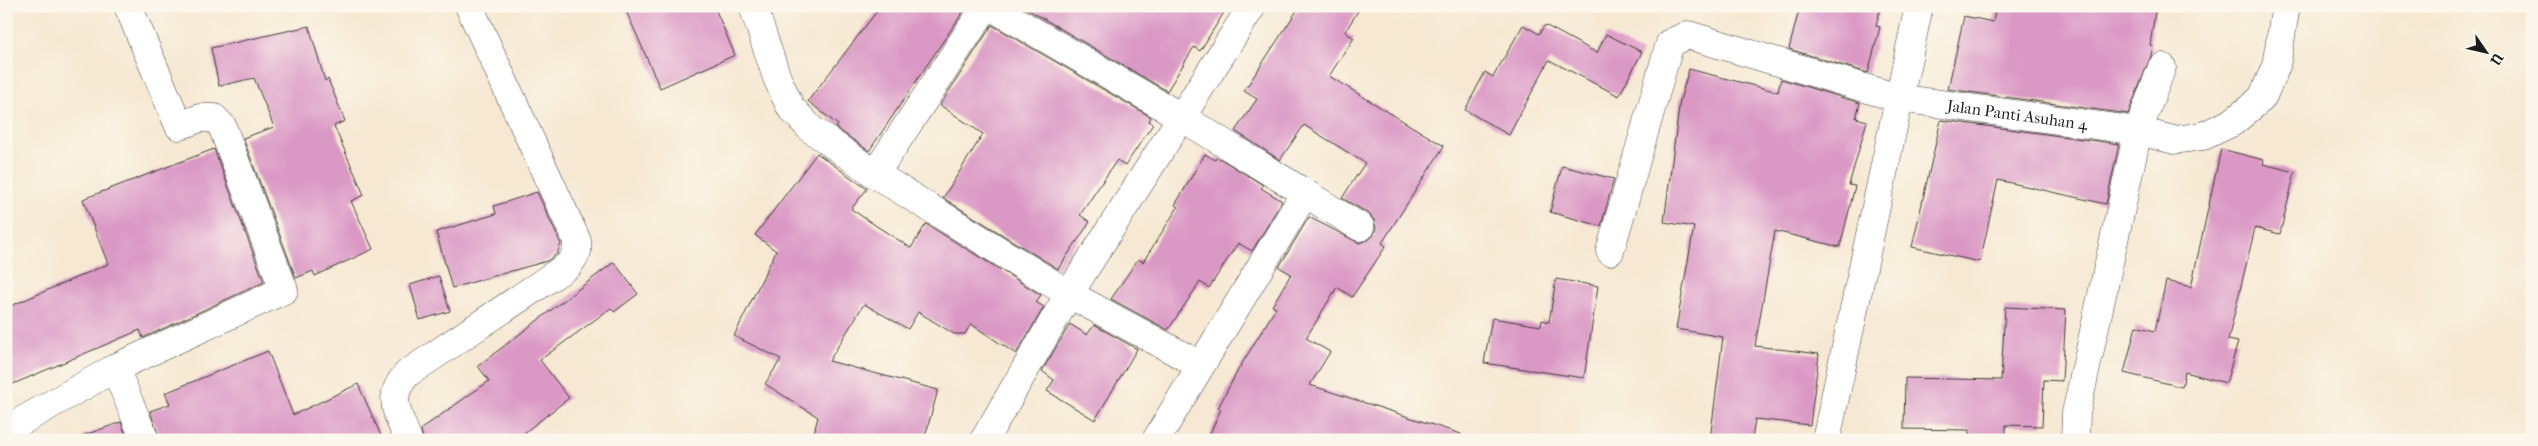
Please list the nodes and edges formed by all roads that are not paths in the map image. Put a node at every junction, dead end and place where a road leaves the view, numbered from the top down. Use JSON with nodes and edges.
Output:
{"nodes":[{"id":1,"x":128,"y":6,"type":"edge"},
{"id":2,"x":469,"y":6,"type":"edge"},
{"id":3,"x":753,"y":6,"type":"edge"},
{"id":4,"x":986,"y":6,"type":"edge"},
{"id":5,"x":990,"y":6,"type":"edge"},
{"id":6,"x":1252,"y":6,"type":"edge"},
{"id":7,"x":1919,"y":6,"type":"edge"},
{"id":8,"x":2286,"y":6,"type":"edge"},
{"id":9,"x":2162,"y":66,"type":"dead end"},
{"id":10,"x":1898,"y":98,"type":"junction"},
{"id":11,"x":1183,"y":118,"type":"junction"},
{"id":12,"x":2138,"y":131,"type":"junction"},
{"id":13,"x":875,"y":174,"type":"junction"},
{"id":14,"x":1305,"y":193,"type":"junction"},
{"id":15,"x":1360,"y":227,"type":"dead end"},
{"id":16,"x":1610,"y":252,"type":"dead end"},
{"id":17,"x":1069,"y":294,"type":"junction"},
{"id":18,"x":1200,"y":365,"type":"junction"},
{"id":19,"x":115,"y":368,"type":"junction"},
{"id":20,"x":6,"y":430,"type":"edge"},
{"id":21,"x":145,"y":440,"type":"edge"},
{"id":22,"x":408,"y":440,"type":"edge"},
{"id":23,"x":984,"y":440,"type":"edge"},
{"id":24,"x":1156,"y":440,"type":"edge"},
{"id":25,"x":1826,"y":440,"type":"edge"},
{"id":26,"x":2075,"y":440,"type":"edge"}],
"edges":[{"from":1,"to":19,"type":"street"},
{"from":2,"to":22,"type":"street"},
{"from":3,"to":13,"type":"street"},
{"from":4,"to":13,"type":"street"},
{"from":5,"to":11,"type":"street"},
{"from":6,"to":11,"type":"street"},
{"from":7,"to":10,"type":"street"},
{"from":8,"to":12,"type":"street","name":"Jalan Panti Asuhan 4"},
{"from":9,"to":12,"type":"street"},
{"from":10,"to":12,"type":"street","name":"Jalan Panti Asuhan 4"},
{"from":10,"to":16,"type":"street","name":"Jalan Panti Asuhan 4"},
{"from":10,"to":25,"type":"street"},
{"from":11,"to":14,"type":"street"},
{"from":11,"to":17,"type":"street"},
{"from":12,"to":26,"type":"street"},
{"from":13,"to":17,"type":"street"},
{"from":14,"to":15,"type":"street"},
{"from":14,"to":18,"type":"street"},
{"from":17,"to":18,"type":"street"},
{"from":17,"to":23,"type":"street"},
{"from":18,"to":24,"type":"street"},
{"from":19,"to":20,"type":"street"},
{"from":19,"to":21,"type":"street"}]}
